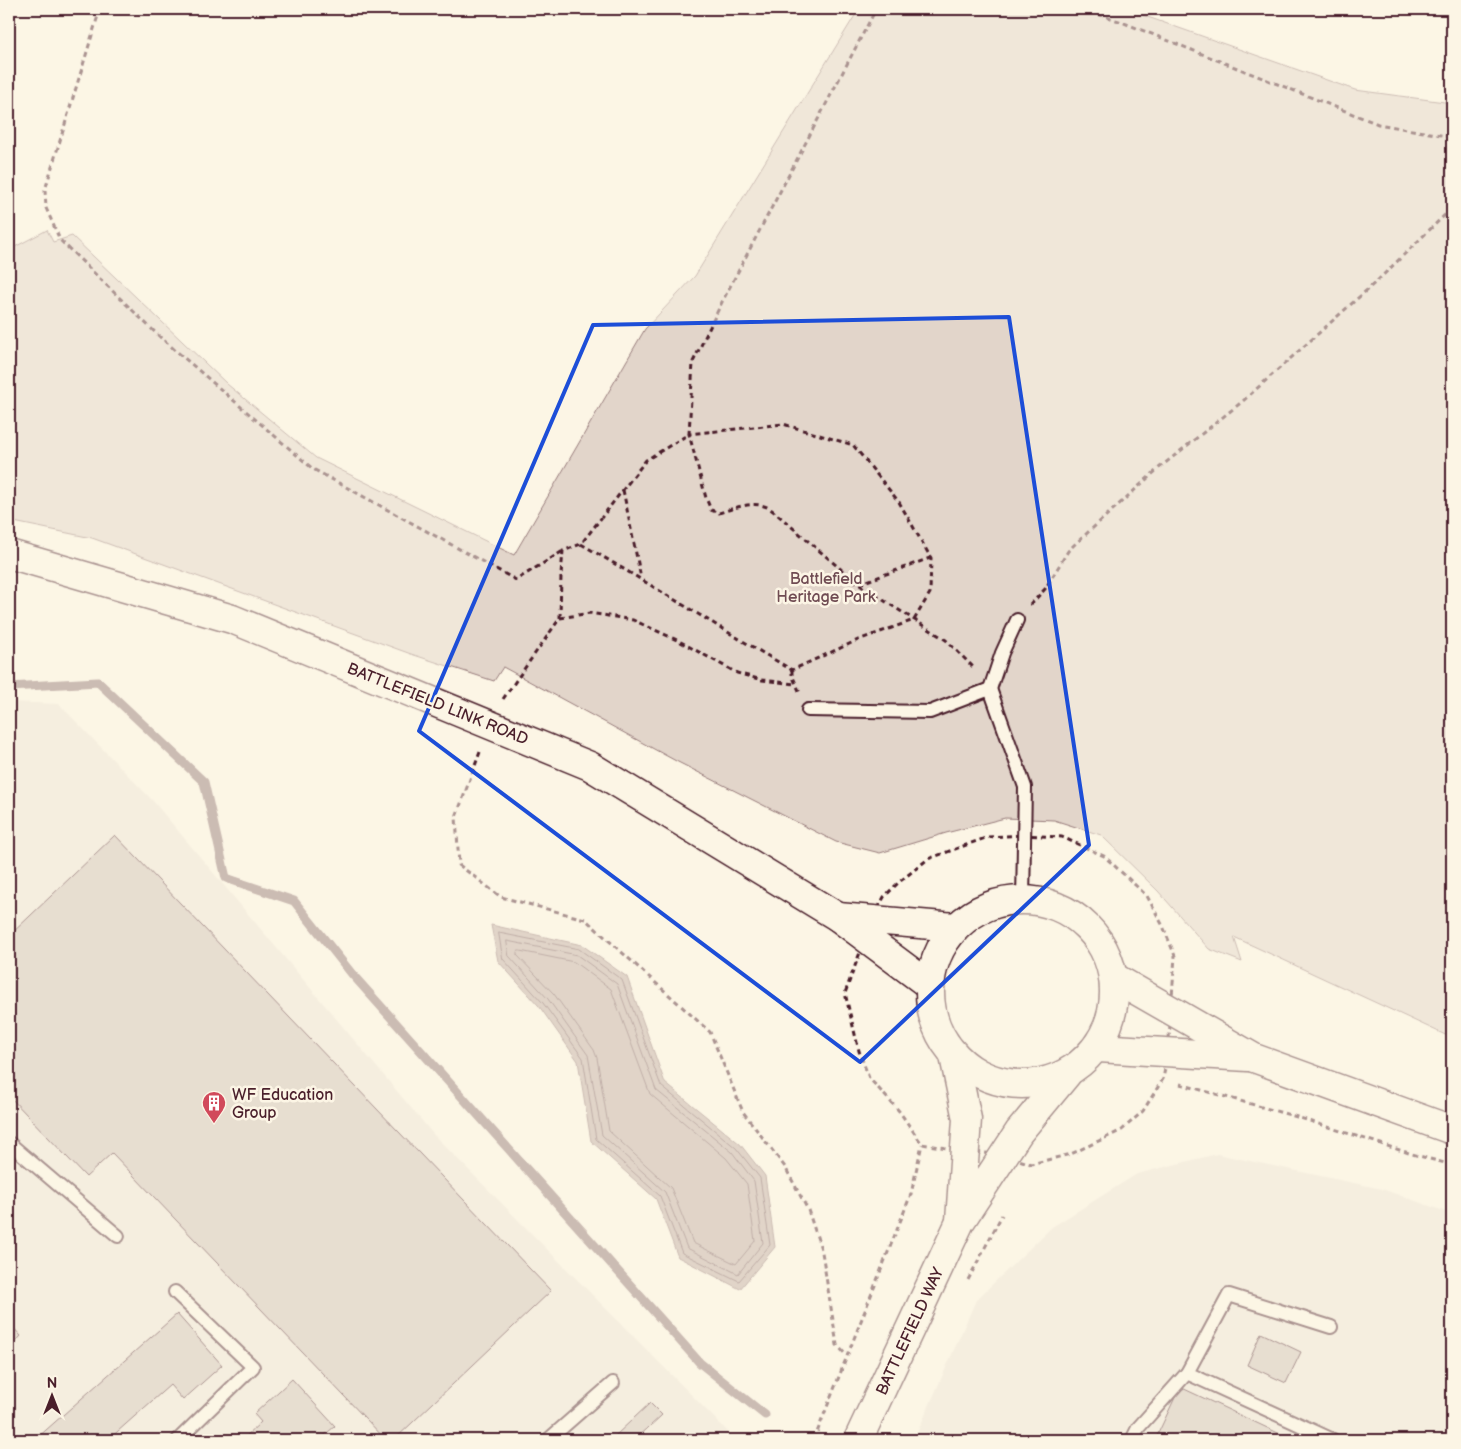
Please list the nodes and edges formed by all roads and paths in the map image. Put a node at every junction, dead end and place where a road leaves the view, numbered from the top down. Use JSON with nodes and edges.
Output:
{"nodes":[{"id":1,"x":100,"y":9,"type":"edge"},
{"id":2,"x":876,"y":9,"type":"edge"},
{"id":3,"x":1081,"y":9,"type":"edge"},
{"id":4,"x":1452,"y":137,"type":"edge"},
{"id":5,"x":1452,"y":208,"type":"edge"},
{"id":6,"x":689,"y":434,"type":"junction"},
{"id":7,"x":623,"y":490,"type":"junction"},
{"id":8,"x":581,"y":544,"type":"junction"},
{"id":9,"x":563,"y":551,"type":"junction"},
{"id":10,"x":9,"y":554,"type":"edge"},
{"id":11,"x":931,"y":558,"type":"junction"},
{"id":12,"x":641,"y":579,"type":"junction"},
{"id":13,"x":858,"y":584,"type":"junction"},
{"id":14,"x":560,"y":618,"type":"junction"},
{"id":15,"x":914,"y":620,"type":"junction"},
{"id":16,"x":1017,"y":620,"type":"joint"},
{"id":17,"x":795,"y":684,"type":"dead end"},
{"id":18,"x":990,"y":689,"type":"junction"},
{"id":19,"x":502,"y":701,"type":"dead end"},
{"id":20,"x":808,"y":710,"type":"dead end"},
{"id":21,"x":480,"y":752,"type":"dead end"},
{"id":22,"x":1003,"y":836,"type":"dead end"},
{"id":23,"x":1036,"y":836,"type":"dead end"},
{"id":24,"x":884,"y":897,"type":"dead end"},
{"id":25,"x":1023,"y":900,"type":"junction"},
{"id":26,"x":838,"y":918,"type":"junction"},
{"id":27,"x":955,"y":927,"type":"junction"},
{"id":28,"x":1174,"y":977,"type":"dead end"},
{"id":29,"x":1115,"y":978,"type":"junction"},
{"id":30,"x":929,"y":985,"type":"junction"},
{"id":31,"x":845,"y":993,"type":"dead end"},
{"id":32,"x":1098,"y":1048,"type":"junction"},
{"id":33,"x":954,"y":1056,"type":"junction"},
{"id":34,"x":1254,"y":1058,"type":"junction"},
{"id":35,"x":1164,"y":1072,"type":"dead end"},
{"id":36,"x":1067,"y":1074,"type":"junction"},
{"id":37,"x":1163,"y":1079,"type":"junction"},
{"id":38,"x":1452,"y":1130,"type":"edge"},
{"id":39,"x":9,"y":1143,"type":"edge"},
{"id":40,"x":922,"y":1144,"type":"junction"},
{"id":41,"x":929,"y":1146,"type":"dead end"},
{"id":42,"x":1024,"y":1162,"type":"dead end"},
{"id":43,"x":1031,"y":1164,"type":"junction"},
{"id":44,"x":1452,"y":1165,"type":"edge"},
{"id":45,"x":1026,"y":1172,"type":"dead end"},
{"id":46,"x":1004,"y":1212,"type":"dead end"},
{"id":47,"x":960,"y":1222,"type":"junction"},
{"id":48,"x":118,"y":1236,"type":"dead end"},
{"id":49,"x":964,"y":1287,"type":"dead end"},
{"id":50,"x":175,"y":1292,"type":"dead end"},
{"id":51,"x":1331,"y":1327,"type":"dead end"},
{"id":52,"x":846,"y":1354,"type":"junction"},
{"id":53,"x":1187,"y":1373,"type":"junction"},
{"id":54,"x":613,"y":1383,"type":"dead end"},
{"id":55,"x":178,"y":1440,"type":"edge"},
{"id":56,"x":548,"y":1440,"type":"edge"},
{"id":57,"x":814,"y":1440,"type":"edge"},
{"id":58,"x":858,"y":1440,"type":"edge"},
{"id":59,"x":1132,"y":1440,"type":"edge"},
{"id":60,"x":1333,"y":1440,"type":"edge"}],
"edges":[{"from":1,"to":9,"type":"path"},
{"from":2,"to":6,"type":"path"},
{"from":3,"to":4,"type":"path"},
{"from":5,"to":16,"type":"path"},
{"from":6,"to":7,"type":"path"},
{"from":6,"to":11,"type":"path"},
{"from":6,"to":13,"type":"path"},
{"from":7,"to":8,"type":"path"},
{"from":7,"to":12,"type":"path"},
{"from":8,"to":9,"type":"path"},
{"from":8,"to":12,"type":"path"},
{"from":9,"to":14,"type":"path"},
{"from":10,"to":26,"type":"main road","name":"BATTLEFIELD LINK ROAD"},
{"from":11,"to":13,"type":"path"},
{"from":11,"to":15,"type":"path"},
{"from":12,"to":15,"type":"path"},
{"from":13,"to":15,"type":"path"},
{"from":14,"to":17,"type":"path"},
{"from":14,"to":19,"type":"path"},
{"from":15,"to":18,"type":"path"},
{"from":16,"to":18,"type":"lane"},
{"from":18,"to":20,"type":"lane"},
{"from":18,"to":25,"type":"lane"},
{"from":21,"to":52,"type":"path"},
{"from":22,"to":24,"type":"path"},
{"from":23,"to":28,"type":"path"},
{"from":25,"to":27,"type":"main road"},
{"from":25,"to":29,"type":"main road"},
{"from":26,"to":27,"type":"main road","name":"BATTLEFIELD LINK ROAD"},
{"from":26,"to":30,"type":"main road","name":"BATTLEFIELD LINK ROAD"},
{"from":27,"to":30,"type":"main road"},
{"from":29,"to":32,"type":"main road"},
{"from":29,"to":34,"type":"main road"},
{"from":30,"to":33,"type":"main road"},
{"from":31,"to":40,"type":"path"},
{"from":32,"to":34,"type":"main road"},
{"from":32,"to":36,"type":"main road"},
{"from":33,"to":36,"type":"main road"},
{"from":33,"to":47,"type":"main road","name":"BATTLEFIELD WAY"},
{"from":34,"to":38,"type":"main road"},
{"from":35,"to":37,"type":"path"},
{"from":36,"to":47,"type":"main road","name":"BATTLEFIELD WAY"},
{"from":37,"to":43,"type":"path"},
{"from":37,"to":44,"type":"path"},
{"from":39,"to":48,"type":"lane"},
{"from":40,"to":41,"type":"path"},
{"from":40,"to":52,"type":"path"},
{"from":42,"to":43,"type":"path"},
{"from":43,"to":45,"type":"path"},
{"from":46,"to":49,"type":"path"},
{"from":47,"to":58,"type":"main road","name":"BATTLEFIELD WAY"},
{"from":50,"to":55,"type":"lane"},
{"from":51,"to":53,"type":"lane"},
{"from":52,"to":57,"type":"path"},
{"from":53,"to":59,"type":"lane"},
{"from":53,"to":60,"type":"lane"},
{"from":54,"to":56,"type":"lane"}]}
